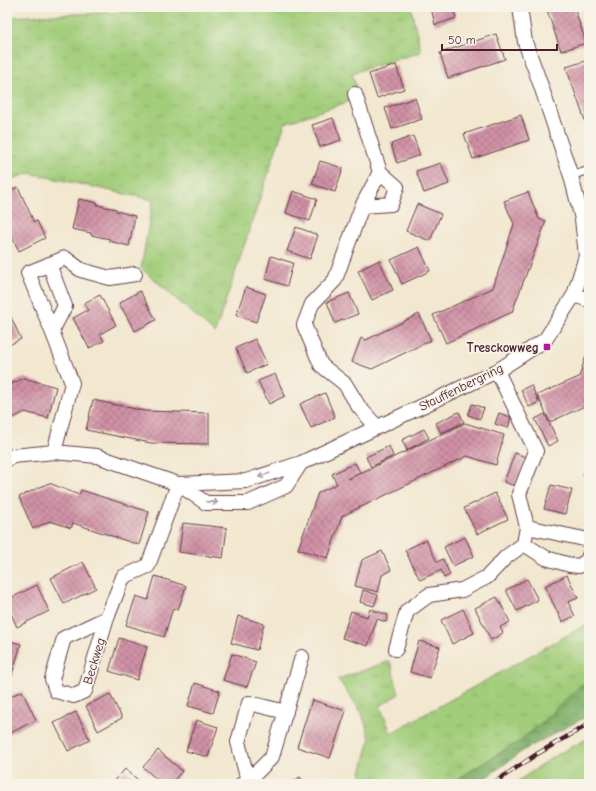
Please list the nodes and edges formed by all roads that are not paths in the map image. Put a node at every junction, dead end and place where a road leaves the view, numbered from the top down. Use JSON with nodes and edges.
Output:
{"nodes":[{"id":1,"x":520,"y":7,"type":"edge"},
{"id":2,"x":356,"y":94,"type":"dead end"},
{"id":3,"x":589,"y":170,"type":"edge"},
{"id":4,"x":380,"y":172,"type":"junction"},
{"id":5,"x":570,"y":176,"type":"junction"},
{"id":6,"x":362,"y":206,"type":"junction"},
{"id":7,"x":588,"y":257,"type":"edge"},
{"id":8,"x":49,"y":264,"type":"junction"},
{"id":9,"x":135,"y":274,"type":"dead end"},
{"id":10,"x":574,"y":295,"type":"junction"},
{"id":11,"x":589,"y":300,"type":"edge"},
{"id":12,"x":52,"y":331,"type":"junction"},
{"id":13,"x":497,"y":371,"type":"junction"},
{"id":14,"x":377,"y":427,"type":"junction"},
{"id":15,"x":54,"y":452,"type":"junction"},
{"id":16,"x":7,"y":459,"type":"edge"},
{"id":17,"x":301,"y":463,"type":"junction"},
{"id":18,"x":178,"y":484,"type":"junction"},
{"id":19,"x":526,"y":527,"type":"junction"},
{"id":20,"x":589,"y":540,"type":"edge"},
{"id":21,"x":524,"y":544,"type":"junction"},
{"id":22,"x":589,"y":555,"type":"edge"},
{"id":23,"x":107,"y":618,"type":"junction"},
{"id":24,"x":396,"y":650,"type":"dead end"},
{"id":25,"x":302,"y":656,"type":"dead end"},
{"id":26,"x":286,"y":712,"type":"junction"},
{"id":27,"x":245,"y":782,"type":"edge"}],
"edges":[{"from":1,"to":5,"type":"street","name":"Stauffenbergring"},
{"from":2,"to":4,"type":"street"},
{"from":3,"to":5,"type":"lane"},
{"from":4,"to":6,"type":"street"},
{"from":4,"to":6,"type":"street"},
{"from":5,"to":7,"type":"street","name":"Stauffenbergring"},
{"from":6,"to":14,"type":"street"},
{"from":7,"to":10,"type":"street","name":"Stauffenbergring"},
{"from":8,"to":9,"type":"street"},
{"from":8,"to":12,"type":"street"},
{"from":8,"to":12,"type":"street"},
{"from":10,"to":11,"type":"street"},
{"from":10,"to":13,"type":"street","name":"Stauffenbergring"},
{"from":12,"to":15,"type":"street"},
{"from":13,"to":14,"type":"street","name":"Stauffenbergring"},
{"from":13,"to":19,"type":"street"},
{"from":14,"to":17,"type":"street","name":"Stauffenbergring"},
{"from":15,"to":16,"type":"street","name":"Stauffenbergring"},
{"from":15,"to":18,"type":"street","name":"Stauffenbergring"},
{"from":17,"to":18,"type":"street","name":"Stauffenbergring","one_way":true},
{"from":18,"to":17,"type":"street","name":"Stauffenbergring","one_way":true},
{"from":18,"to":23,"type":"street","name":"Beckweg"},
{"from":19,"to":20,"type":"street"},
{"from":19,"to":21,"type":"street"},
{"from":21,"to":22,"type":"street"},
{"from":21,"to":24,"type":"street"},
{"from":23,"to":23,"type":"street","name":"Beckweg"},
{"from":25,"to":26,"type":"street"},
{"from":26,"to":27,"type":"street"},
{"from":26,"to":27,"type":"street"}]}
